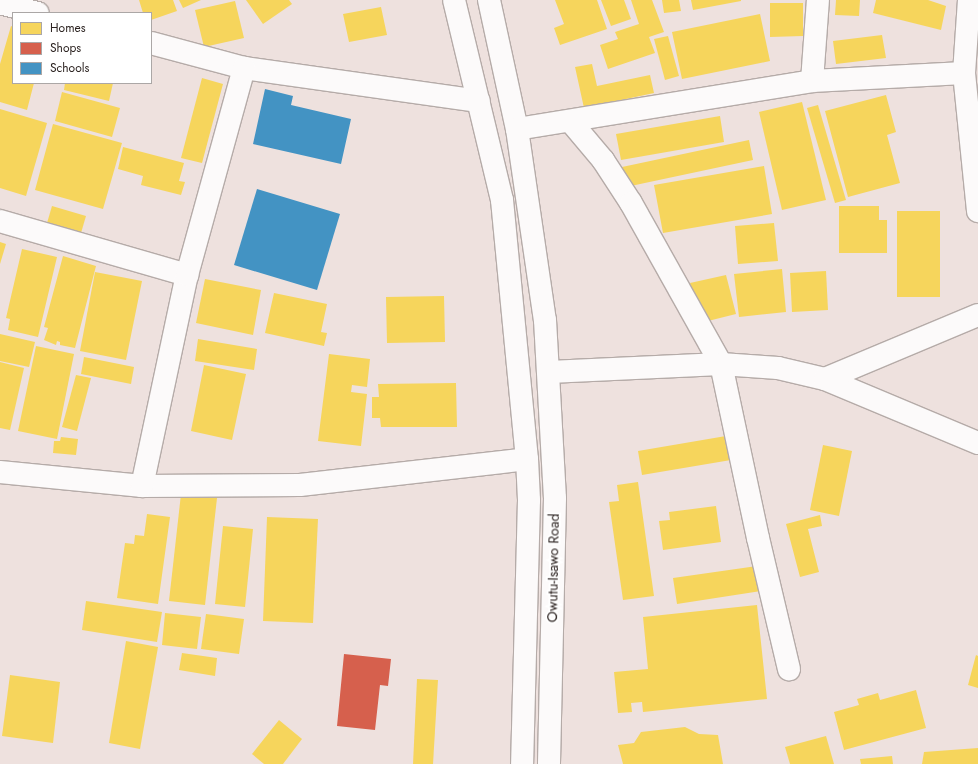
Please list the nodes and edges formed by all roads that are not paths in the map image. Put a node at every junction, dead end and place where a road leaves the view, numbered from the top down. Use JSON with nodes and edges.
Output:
{"nodes":[{"id":1,"x":454,"y":0,"type":"edge"},
{"id":2,"x":489,"y":0,"type":"edge"},
{"id":3,"x":818,"y":0,"type":"edge"},
{"id":4,"x":969,"y":0,"type":"edge"},
{"id":5,"x":0,"y":3,"type":"edge"},
{"id":6,"x":34,"y":12,"type":"edge"},
{"id":7,"x":973,"y":23,"type":"edge"},
{"id":8,"x":152,"y":43,"type":"edge"},
{"id":9,"x":244,"y":68,"type":"junction"},
{"id":10,"x":964,"y":73,"type":"junction"},
{"id":11,"x":812,"y":81,"type":"junction"},
{"id":12,"x":479,"y":101,"type":"junction"},
{"id":13,"x":571,"y":122,"type":"junction"},
{"id":14,"x":517,"y":129,"type":"junction"},
{"id":15,"x":978,"y":211,"type":"edge"},
{"id":16,"x":0,"y":221,"type":"edge"},
{"id":17,"x":187,"y":275,"type":"junction"},
{"id":18,"x":978,"y":315,"type":"edge"},
{"id":19,"x":721,"y":364,"type":"junction"},
{"id":20,"x":549,"y":372,"type":"junction"},
{"id":21,"x":825,"y":379,"type":"junction"},
{"id":22,"x":978,"y":443,"type":"edge"},
{"id":23,"x":527,"y":459,"type":"junction"},
{"id":24,"x":0,"y":472,"type":"edge"},
{"id":25,"x":142,"y":486,"type":"junction"},
{"id":26,"x":789,"y":670,"type":"dead end"},
{"id":27,"x":522,"y":764,"type":"edge"},
{"id":28,"x":549,"y":764,"type":"edge"}],
"edges":[{"from":1,"to":12,"type":"street","name":"Owutu-Isawo Road"},
{"from":2,"to":14,"type":"street","name":"Owutu-Isawo Road"},
{"from":3,"to":11,"type":"street"},
{"from":4,"to":7,"type":"street"},
{"from":5,"to":6,"type":"street"},
{"from":7,"to":10,"type":"street"},
{"from":8,"to":9,"type":"street"},
{"from":9,"to":12,"type":"street"},
{"from":9,"to":17,"type":"street"},
{"from":10,"to":11,"type":"street"},
{"from":10,"to":15,"type":"street"},
{"from":11,"to":13,"type":"street"},
{"from":12,"to":23,"type":"street","name":"Owutu-Isawo Road"},
{"from":13,"to":14,"type":"street"},
{"from":13,"to":19,"type":"street"},
{"from":14,"to":20,"type":"street","name":"Owutu-Isawo Road"},
{"from":16,"to":17,"type":"street"},
{"from":17,"to":25,"type":"street"},
{"from":18,"to":21,"type":"street"},
{"from":19,"to":20,"type":"street"},
{"from":19,"to":21,"type":"street"},
{"from":19,"to":26,"type":"street"},
{"from":20,"to":28,"type":"street","name":"Owutu-Isawo Road"},
{"from":21,"to":22,"type":"street"},
{"from":23,"to":25,"type":"street"},
{"from":23,"to":27,"type":"street","name":"Owutu-Isawo Road"},
{"from":24,"to":25,"type":"street"}]}
